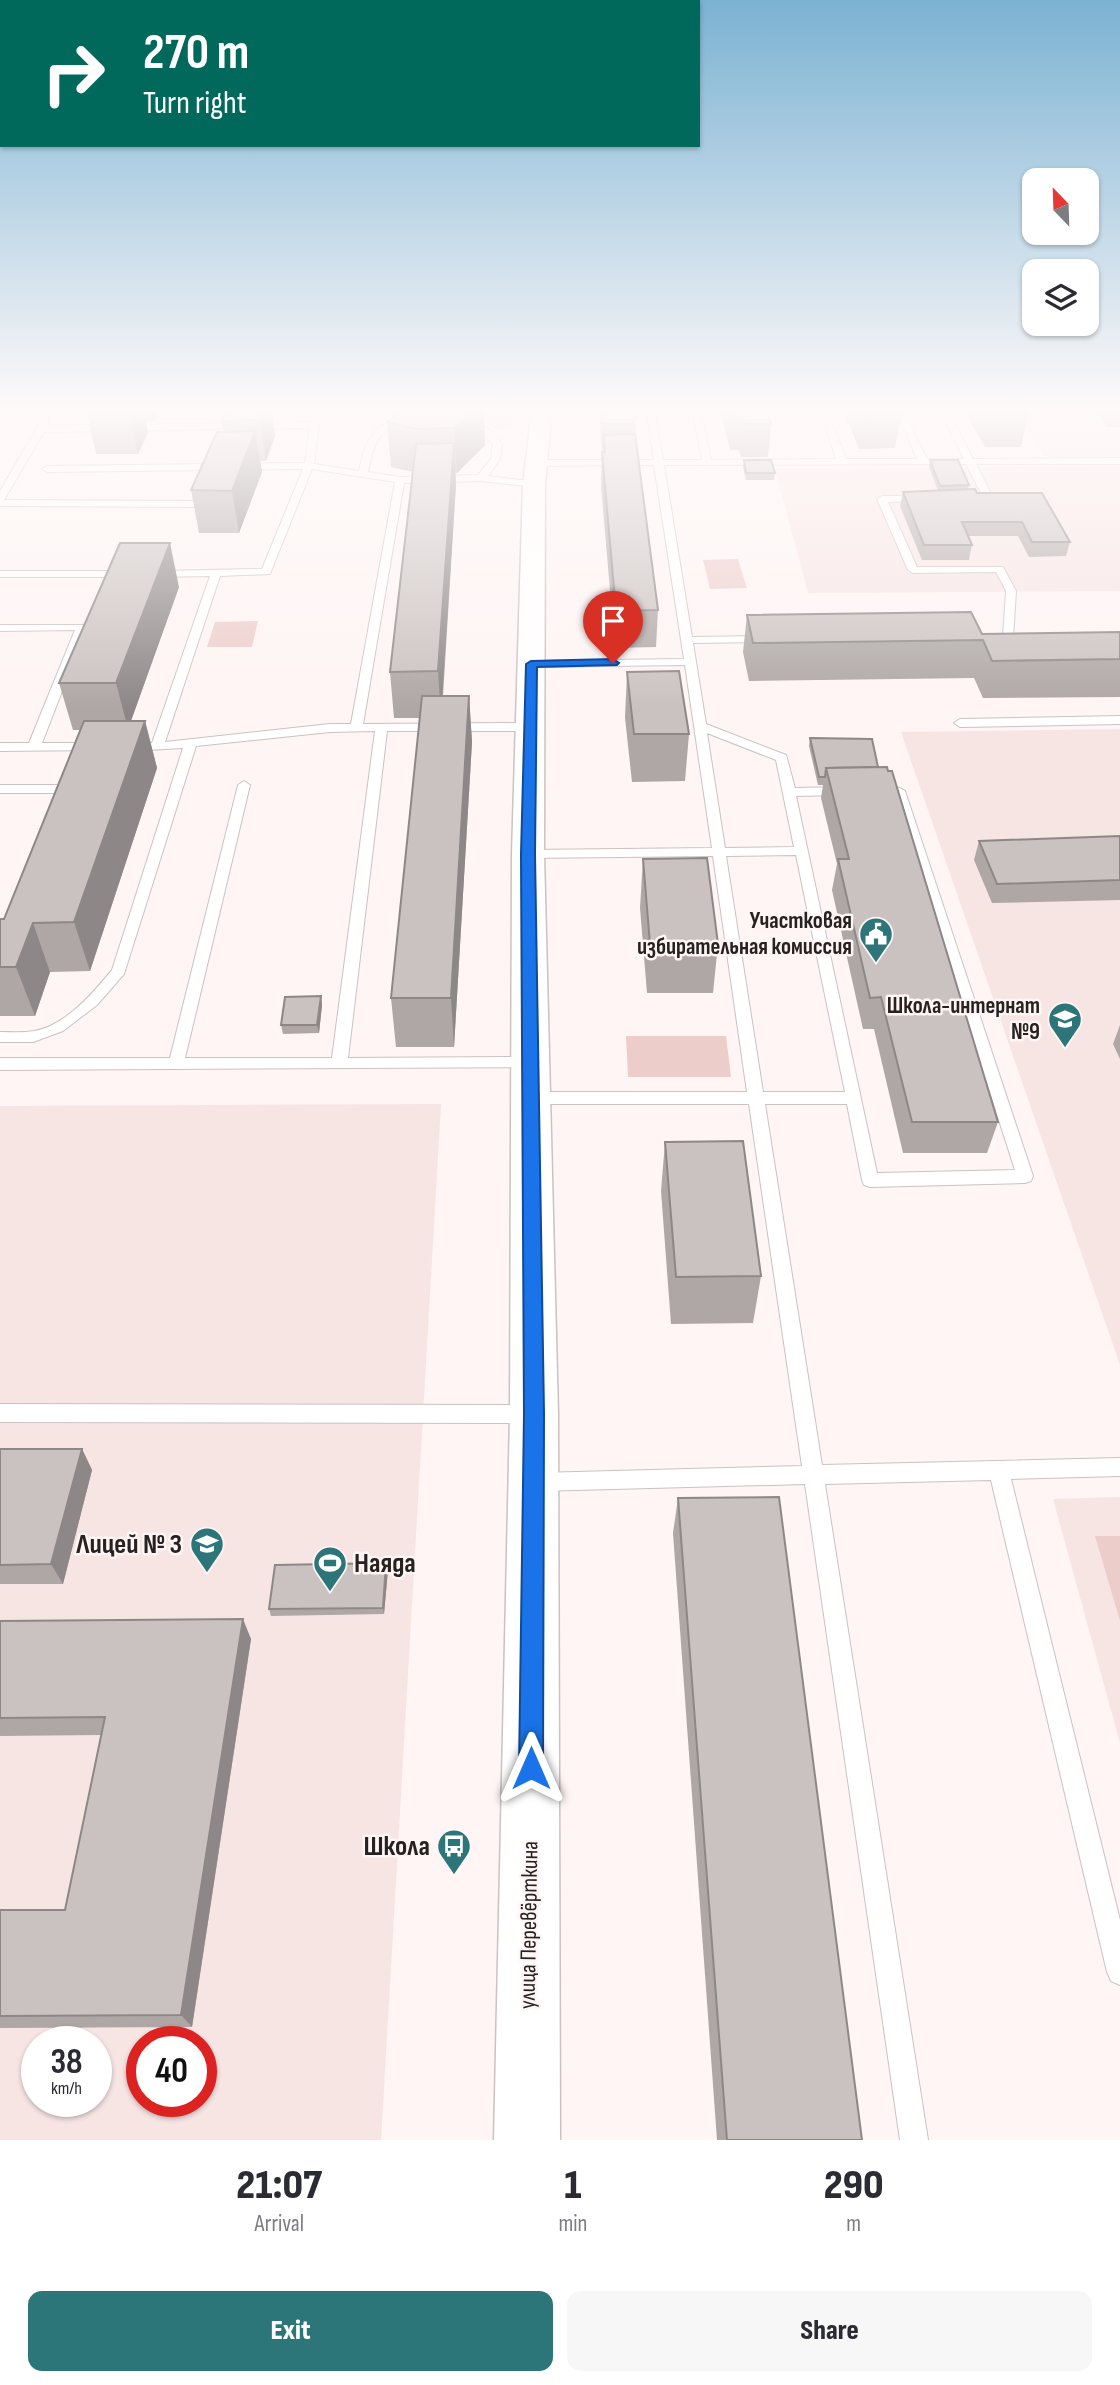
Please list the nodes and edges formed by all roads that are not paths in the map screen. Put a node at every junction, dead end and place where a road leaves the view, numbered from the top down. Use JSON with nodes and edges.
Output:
{"nodes":[{"id":1,"x":292,"y":509,"type":"edge"},
{"id":2,"x":395,"y":509,"type":"edge"},
{"id":3,"x":534,"y":509,"type":"edge"},
{"id":4,"x":666,"y":509,"type":"edge"},
{"id":5,"x":886,"y":509,"type":"edge"},
{"id":6,"x":216,"y":573,"type":"junction"},
{"id":7,"x":0,"y":574,"type":"edge"},
{"id":8,"x":135,"y":574,"type":"edge"},
{"id":9,"x":148,"y":574,"type":"edge"},
{"id":10,"x":0,"y":628,"type":"edge"},
{"id":11,"x":995,"y":636,"type":"edge"},
{"id":12,"x":1009,"y":636,"type":"junction"},
{"id":13,"x":771,"y":639,"type":"edge"},
{"id":14,"x":687,"y":640,"type":"junction"},
{"id":15,"x":1016,"y":652,"type":"edge"},
{"id":16,"x":690,"y":662,"type":"junction"},
{"id":17,"x":531,"y":664,"type":"junction"},
{"id":18,"x":1120,"y":720,"type":"edge"},
{"id":19,"x":960,"y":723,"type":"dead end"},
{"id":20,"x":700,"y":726,"type":"junction"},
{"id":21,"x":357,"y":727,"type":"junction"},
{"id":22,"x":382,"y":727,"type":"junction"},
{"id":23,"x":529,"y":727,"type":"junction"},
{"id":24,"x":191,"y":743,"type":"junction"},
{"id":25,"x":0,"y":747,"type":"edge"},
{"id":26,"x":34,"y":747,"type":"junction"},
{"id":27,"x":102,"y":747,"type":"edge"},
{"id":28,"x":116,"y":747,"type":"edge"},
{"id":29,"x":156,"y":747,"type":"junction"},
{"id":30,"x":244,"y":785,"type":"dead end"},
{"id":31,"x":0,"y":789,"type":"edge"},
{"id":32,"x":788,"y":792,"type":"junction"},
{"id":33,"x":53,"y":815,"type":"edge"},
{"id":34,"x":801,"y":851,"type":"junction"},
{"id":35,"x":718,"y":852,"type":"junction"},
{"id":36,"x":528,"y":854,"type":"junction"},
{"id":37,"x":0,"y":1037,"type":"edge"},
{"id":38,"x":528,"y":1063,"type":"junction"},
{"id":39,"x":0,"y":1064,"type":"edge"},
{"id":40,"x":176,"y":1064,"type":"junction"},
{"id":41,"x":339,"y":1064,"type":"junction"},
{"id":42,"x":755,"y":1097,"type":"junction"},
{"id":43,"x":529,"y":1098,"type":"junction"},
{"id":44,"x":853,"y":1098,"type":"junction"},
{"id":45,"x":0,"y":1413,"type":"edge"},
{"id":46,"x":534,"y":1414,"type":"junction"},
{"id":47,"x":1120,"y":1467,"type":"edge"},
{"id":48,"x":999,"y":1471,"type":"junction"},
{"id":49,"x":812,"y":1474,"type":"junction"},
{"id":50,"x":533,"y":1482,"type":"junction"},
{"id":51,"x":1120,"y":1972,"type":"edge"},
{"id":52,"x":527,"y":2140,"type":"edge"},
{"id":53,"x":915,"y":2140,"type":"edge"}],
"edges":[{"from":1,"to":6,"type":"lane"},
{"from":2,"to":21,"type":"lane"},
{"from":3,"to":17,"type":"street","name":"улица Перевёрткина"},
{"from":4,"to":14,"type":"lane"},
{"from":5,"to":12,"type":"lane"},
{"from":6,"to":9,"type":"lane"},
{"from":6,"to":29,"type":"lane"},
{"from":7,"to":8,"type":"lane"},
{"from":10,"to":26,"type":"lane"},
{"from":11,"to":12,"type":"lane"},
{"from":12,"to":15,"type":"lane"},
{"from":13,"to":14,"type":"lane"},
{"from":14,"to":16,"type":"lane"},
{"from":16,"to":17,"type":"lane"},
{"from":16,"to":20,"type":"lane"},
{"from":17,"to":23,"type":"street","name":"улица Перевёрткина"},
{"from":18,"to":19,"type":"lane"},
{"from":20,"to":32,"type":"lane"},
{"from":20,"to":35,"type":"lane"},
{"from":21,"to":22,"type":"lane"},
{"from":21,"to":24,"type":"lane"},
{"from":22,"to":23,"type":"lane"},
{"from":22,"to":41,"type":"lane"},
{"from":23,"to":36,"type":"street","name":"улица Перевёрткина"},
{"from":24,"to":29,"type":"lane"},
{"from":24,"to":37,"type":"lane"},
{"from":25,"to":26,"type":"lane"},
{"from":26,"to":27,"type":"lane"},
{"from":28,"to":29,"type":"lane"},
{"from":30,"to":40,"type":"lane"},
{"from":31,"to":33,"type":"lane"},
{"from":32,"to":34,"type":"lane"},
{"from":32,"to":44,"type":"lane"},
{"from":34,"to":35,"type":"lane"},
{"from":34,"to":44,"type":"lane"},
{"from":35,"to":36,"type":"lane"},
{"from":35,"to":42,"type":"lane"},
{"from":36,"to":38,"type":"street","name":"улица Перевёрткина"},
{"from":38,"to":41,"type":"lane"},
{"from":38,"to":43,"type":"street","name":"улица Перевёрткина"},
{"from":39,"to":40,"type":"lane"},
{"from":40,"to":41,"type":"lane"},
{"from":42,"to":43,"type":"lane"},
{"from":42,"to":44,"type":"lane"},
{"from":42,"to":49,"type":"lane"},
{"from":43,"to":46,"type":"street","name":"улица Перевёрткина"},
{"from":45,"to":46,"type":"lane"},
{"from":46,"to":50,"type":"street","name":"улица Перевёрткина"},
{"from":47,"to":48,"type":"lane"},
{"from":48,"to":49,"type":"lane"},
{"from":48,"to":51,"type":"lane"},
{"from":49,"to":50,"type":"lane"},
{"from":49,"to":53,"type":"lane"},
{"from":50,"to":52,"type":"street","name":"улица Перевёрткина"}]}
